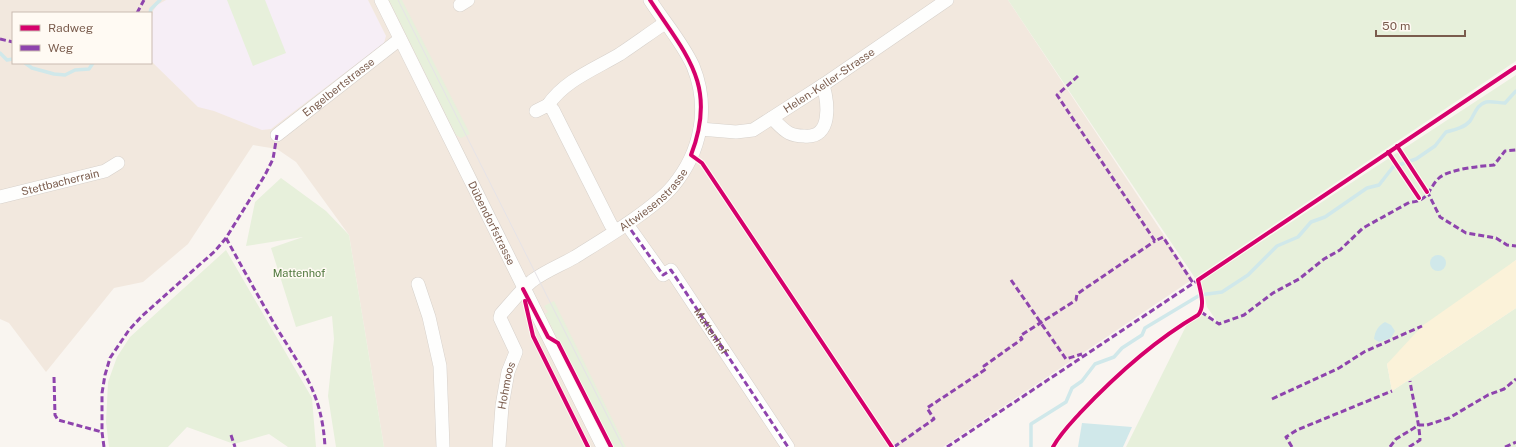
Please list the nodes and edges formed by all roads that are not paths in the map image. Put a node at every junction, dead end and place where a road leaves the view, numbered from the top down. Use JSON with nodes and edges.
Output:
{"nodes":[{"id":1,"x":381,"y":0,"type":"edge"},
{"id":2,"x":650,"y":0,"type":"edge"},
{"id":3,"x":947,"y":0,"type":"edge"},
{"id":4,"x":665,"y":23,"type":"junction"},
{"id":5,"x":400,"y":39,"type":"junction"},
{"id":6,"x":823,"y":85,"type":"junction"},
{"id":7,"x":548,"y":105,"type":"junction"},
{"id":8,"x":536,"y":111,"type":"dead end"},
{"id":9,"x":772,"y":118,"type":"junction"},
{"id":10,"x":700,"y":129,"type":"junction"},
{"id":11,"x":276,"y":135,"type":"dead end"},
{"id":12,"x":118,"y":163,"type":"dead end"},
{"id":13,"x":0,"y":197,"type":"edge"},
{"id":14,"x":616,"y":230,"type":"junction"},
{"id":15,"x":631,"y":230,"type":"dead end"},
{"id":16,"x":418,"y":284,"type":"dead end"},
{"id":17,"x":523,"y":289,"type":"junction"},
{"id":18,"x":443,"y":447,"type":"edge"},
{"id":19,"x":499,"y":447,"type":"edge"},
{"id":20,"x":603,"y":447,"type":"edge"},
{"id":21,"x":788,"y":447,"type":"edge"}],
"edges":[{"from":1,"to":5,"type":"street","name":"Dübendorfstrasse"},
{"from":2,"to":4,"type":"street","name":"Altwiesenstrasse"},
{"from":3,"to":6,"type":"street","name":"Helen-Keller-Strasse"},
{"from":4,"to":7,"type":"street"},
{"from":4,"to":10,"type":"street","name":"Altwiesenstrasse"},
{"from":5,"to":11,"type":"street","name":"Engelbertstrasse"},
{"from":5,"to":17,"type":"street","name":"Dübendorfstrasse"},
{"from":6,"to":9,"type":"street","name":"Helen-Keller-Strasse"},
{"from":6,"to":9,"type":"street"},
{"from":7,"to":8,"type":"street"},
{"from":7,"to":14,"type":"street"},
{"from":9,"to":10,"type":"street","name":"Helen-Keller-Strasse"},
{"from":10,"to":14,"type":"street","name":"Altwiesenstrasse"},
{"from":12,"to":13,"type":"street","name":"Stettbacherrain"},
{"from":14,"to":17,"type":"street","name":"Altwiesenstrasse"},
{"from":15,"to":21,"type":"street","name":"Mattenhof"},
{"from":16,"to":18,"type":"street"},
{"from":17,"to":19,"type":"street","name":"Hohmoos"},
{"from":17,"to":20,"type":"street","name":"Dübendorfstrasse"}]}
